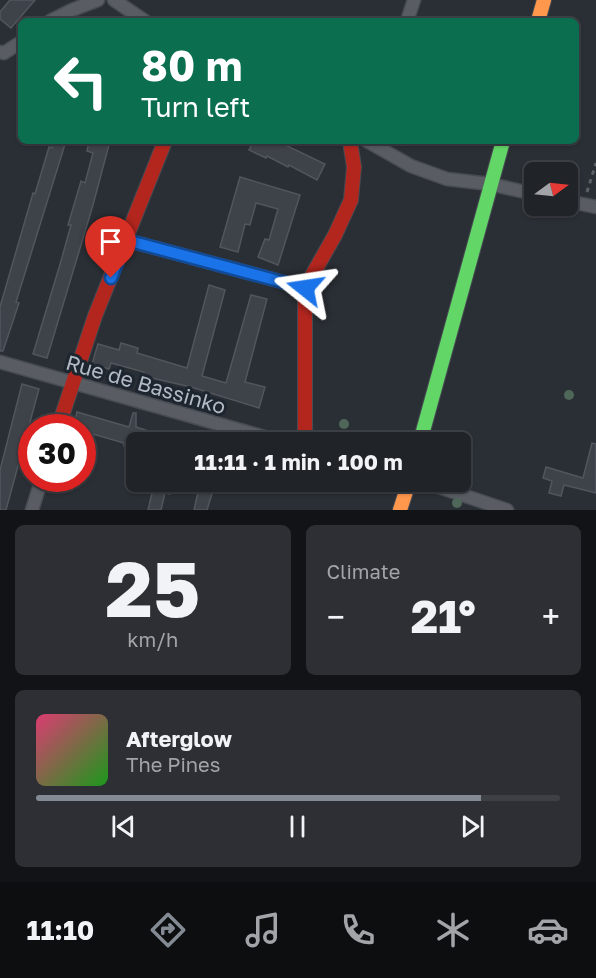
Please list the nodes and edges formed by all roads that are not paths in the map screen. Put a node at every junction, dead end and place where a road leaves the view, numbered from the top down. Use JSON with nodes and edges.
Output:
{"nodes":[{"id":1,"x":98,"y":0,"type":"edge"},
{"id":2,"x":114,"y":0,"type":"edge"},
{"id":3,"x":414,"y":0,"type":"edge"},
{"id":4,"x":544,"y":0,"type":"edge"},
{"id":5,"x":56,"y":18,"type":"edge"},
{"id":6,"x":141,"y":18,"type":"edge"},
{"id":7,"x":408,"y":18,"type":"edge"},
{"id":8,"x":539,"y":18,"type":"edge"},
{"id":9,"x":18,"y":44,"type":"edge"},
{"id":10,"x":0,"y":52,"type":"edge"},
{"id":11,"x":164,"y":144,"type":"edge"},
{"id":12,"x":350,"y":144,"type":"edge"},
{"id":13,"x":373,"y":144,"type":"edge"},
{"id":14,"x":502,"y":144,"type":"edge"},
{"id":15,"x":490,"y":184,"type":"junction"},
{"id":16,"x":524,"y":192,"type":"edge"},
{"id":17,"x":126,"y":240,"type":"junction"},
{"id":18,"x":305,"y":288,"type":"junction"},
{"id":19,"x":0,"y":362,"type":"edge"},
{"id":20,"x":71,"y":383,"type":"junction"},
{"id":21,"x":61,"y":414,"type":"edge"},
{"id":22,"x":246,"y":432,"type":"edge"},
{"id":23,"x":305,"y":432,"type":"edge"},
{"id":24,"x":423,"y":432,"type":"edge"},
{"id":25,"x":38,"y":492,"type":"edge"},
{"id":26,"x":406,"y":492,"type":"edge"},
{"id":27,"x":454,"y":492,"type":"edge"},
{"id":28,"x":32,"y":510,"type":"edge"},
{"id":29,"x":400,"y":510,"type":"edge"},
{"id":30,"x":507,"y":510,"type":"edge"}],
"edges":[{"from":1,"to":5,"type":"street"},
{"from":2,"to":6,"type":"street"},
{"from":3,"to":7,"type":"street"},
{"from":4,"to":8,"type":"street"},
{"from":9,"to":10,"type":"street"},
{"from":11,"to":17,"type":"street"},
{"from":12,"to":18,"type":"street"},
{"from":13,"to":15,"type":"street"},
{"from":14,"to":15,"type":"street"},
{"from":15,"to":16,"type":"street"},
{"from":15,"to":24,"type":"street"},
{"from":17,"to":18,"type":"street"},
{"from":17,"to":20,"type":"street"},
{"from":18,"to":23,"type":"street"},
{"from":19,"to":20,"type":"street","name":"Rue de Bassinko"},
{"from":20,"to":21,"type":"street"},
{"from":20,"to":22,"type":"street","name":"Rue de Bassinko"},
{"from":25,"to":28,"type":"street"},
{"from":26,"to":29,"type":"street"},
{"from":27,"to":30,"type":"street"}]}
